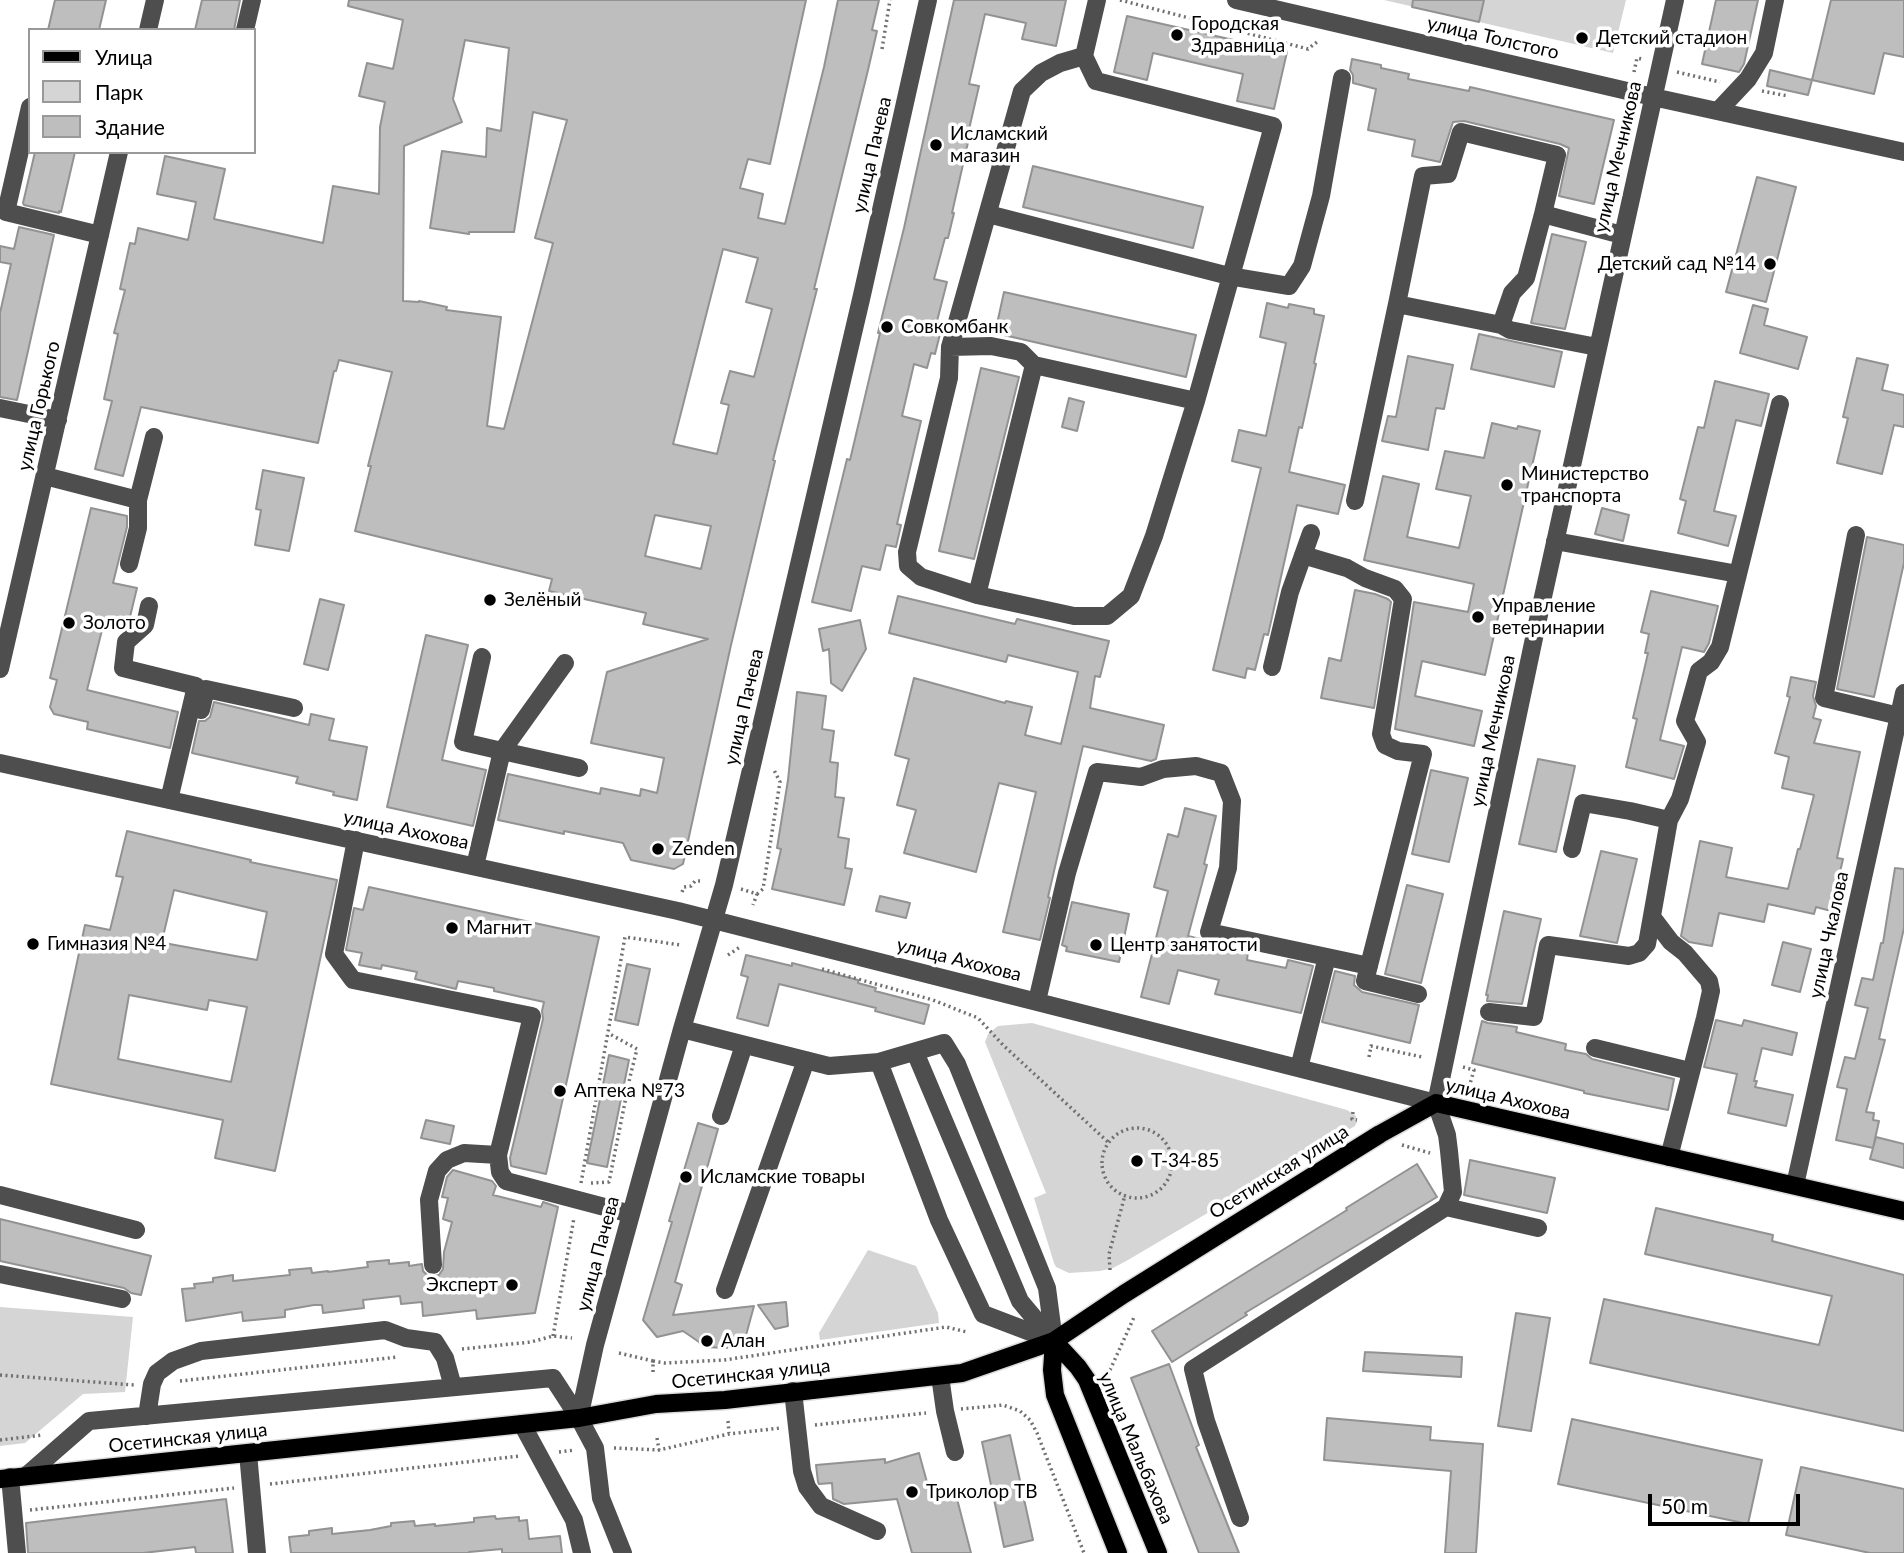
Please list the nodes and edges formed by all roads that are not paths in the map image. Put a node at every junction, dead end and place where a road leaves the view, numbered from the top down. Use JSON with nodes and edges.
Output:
{"nodes":[{"id":1,"x":155,"y":0,"type":"edge"},
{"id":2,"x":252,"y":0,"type":"edge"},
{"id":3,"x":928,"y":0,"type":"edge"},
{"id":4,"x":1097,"y":0,"type":"edge"},
{"id":5,"x":1236,"y":0,"type":"edge"},
{"id":6,"x":1675,"y":0,"type":"edge"},
{"id":7,"x":1775,"y":0,"type":"edge"},
{"id":8,"x":148,"y":28,"type":"edge"},
{"id":9,"x":245,"y":28,"type":"edge"},
{"id":10,"x":1084,"y":56,"type":"junction"},
{"id":11,"x":1342,"y":78,"type":"dead end"},
{"id":12,"x":1653,"y":97,"type":"junction"},
{"id":13,"x":1718,"y":111,"type":"junction"},
{"id":14,"x":28,"y":116,"type":"edge"},
{"id":15,"x":1904,"y":152,"type":"edge"},
{"id":16,"x":120,"y":154,"type":"edge"},
{"id":17,"x":988,"y":214,"type":"junction"},
{"id":18,"x":1543,"y":215,"type":"junction"},
{"id":19,"x":100,"y":235,"type":"junction"},
{"id":20,"x":1622,"y":235,"type":"junction"},
{"id":21,"x":1229,"y":276,"type":"junction"},
{"id":22,"x":1397,"y":304,"type":"junction"},
{"id":23,"x":1501,"y":325,"type":"junction"},
{"id":24,"x":950,"y":347,"type":"junction"},
{"id":25,"x":1597,"y":347,"type":"junction"},
{"id":26,"x":1034,"y":365,"type":"junction"},
{"id":27,"x":1196,"y":401,"type":"junction"},
{"id":28,"x":1780,"y":404,"type":"dead end"},
{"id":29,"x":0,"y":408,"type":"edge"},
{"id":30,"x":58,"y":420,"type":"junction"},
{"id":31,"x":154,"y":437,"type":"dead end"},
{"id":32,"x":45,"y":476,"type":"junction"},
{"id":33,"x":138,"y":500,"type":"junction"},
{"id":34,"x":1355,"y":500,"type":"dead end"},
{"id":35,"x":1311,"y":533,"type":"dead end"},
{"id":36,"x":1856,"y":535,"type":"dead end"},
{"id":37,"x":1555,"y":541,"type":"junction"},
{"id":38,"x":1303,"y":555,"type":"junction"},
{"id":39,"x":129,"y":564,"type":"dead end"},
{"id":40,"x":1738,"y":574,"type":"junction"},
{"id":41,"x":977,"y":595,"type":"junction"},
{"id":42,"x":149,"y":606,"type":"dead end"},
{"id":43,"x":482,"y":657,"type":"dead end"},
{"id":44,"x":565,"y":663,"type":"dead end"},
{"id":45,"x":1272,"y":667,"type":"dead end"},
{"id":46,"x":0,"y":669,"type":"edge"},
{"id":47,"x":1904,"y":693,"type":"edge"},
{"id":48,"x":294,"y":708,"type":"dead end"},
{"id":49,"x":1899,"y":716,"type":"junction"},
{"id":50,"x":502,"y":751,"type":"junction"},
{"id":51,"x":0,"y":763,"type":"edge"},
{"id":52,"x":579,"y":768,"type":"dead end"},
{"id":53,"x":175,"y":801,"type":"junction"},
{"id":54,"x":1669,"y":820,"type":"junction"},
{"id":55,"x":356,"y":840,"type":"junction"},
{"id":56,"x":1572,"y":849,"type":"dead end"},
{"id":57,"x":475,"y":866,"type":"junction"},
{"id":58,"x":1652,"y":917,"type":"junction"},
{"id":59,"x":714,"y":920,"type":"junction"},
{"id":60,"x":1327,"y":957,"type":"junction"},
{"id":61,"x":1368,"y":966,"type":"junction"},
{"id":62,"x":1418,"y":994,"type":"dead end"},
{"id":63,"x":1037,"y":1001,"type":"junction"},
{"id":64,"x":1489,"y":1012,"type":"dead end"},
{"id":65,"x":682,"y":1029,"type":"junction"},
{"id":66,"x":744,"y":1045,"type":"junction"},
{"id":67,"x":1595,"y":1048,"type":"dead end"},
{"id":68,"x":915,"y":1052,"type":"junction"},
{"id":69,"x":806,"y":1060,"type":"junction"},
{"id":70,"x":879,"y":1062,"type":"junction"},
{"id":71,"x":1299,"y":1068,"type":"junction"},
{"id":72,"x":1690,"y":1071,"type":"junction"},
{"id":73,"x":1436,"y":1103,"type":"junction"},
{"id":74,"x":721,"y":1116,"type":"dead end"},
{"id":75,"x":498,"y":1155,"type":"junction"},
{"id":76,"x":1669,"y":1157,"type":"junction"},
{"id":77,"x":1796,"y":1185,"type":"junction"},
{"id":78,"x":0,"y":1195,"type":"edge"},
{"id":79,"x":1446,"y":1206,"type":"junction"},
{"id":80,"x":1904,"y":1211,"type":"edge"},
{"id":81,"x":631,"y":1214,"type":"junction"},
{"id":82,"x":1538,"y":1228,"type":"dead end"},
{"id":83,"x":136,"y":1230,"type":"dead end"},
{"id":84,"x":433,"y":1265,"type":"dead end"},
{"id":85,"x":0,"y":1274,"type":"edge"},
{"id":86,"x":725,"y":1290,"type":"dead end"},
{"id":87,"x":122,"y":1299,"type":"dead end"},
{"id":88,"x":1054,"y":1341,"type":"junction"},
{"id":89,"x":940,"y":1376,"type":"junction"},
{"id":90,"x":453,"y":1387,"type":"junction"},
{"id":91,"x":793,"y":1391,"type":"junction"},
{"id":92,"x":146,"y":1416,"type":"junction"},
{"id":93,"x":579,"y":1418,"type":"junction"},
{"id":94,"x":522,"y":1424,"type":"junction"},
{"id":95,"x":955,"y":1452,"type":"dead end"},
{"id":96,"x":248,"y":1453,"type":"junction"},
{"id":97,"x":12,"y":1477,"type":"edge"},
{"id":98,"x":1240,"y":1518,"type":"dead end"},
{"id":99,"x":877,"y":1531,"type":"dead end"},
{"id":100,"x":17,"y":1553,"type":"edge"},
{"id":101,"x":257,"y":1553,"type":"edge"},
{"id":102,"x":582,"y":1553,"type":"edge"},
{"id":103,"x":623,"y":1553,"type":"edge"},
{"id":104,"x":1118,"y":1553,"type":"edge"},
{"id":105,"x":1158,"y":1553,"type":"edge"}],
"edges":[{"from":1,"to":8,"type":"street"},
{"from":2,"to":9,"type":"street"},
{"from":3,"to":59,"type":"street","name":"улица Пачева"},
{"from":4,"to":10,"type":"street"},
{"from":5,"to":12,"type":"street","name":"улица Толстого"},
{"from":6,"to":12,"type":"street","name":"улица Мечникова"},
{"from":7,"to":13,"type":"street"},
{"from":10,"to":17,"type":"street"},
{"from":10,"to":21,"type":"street"},
{"from":11,"to":21,"type":"street"},
{"from":12,"to":13,"type":"street","name":"улица Толстого"},
{"from":12,"to":20,"type":"street","name":"улица Мечникова"},
{"from":13,"to":15,"type":"street","name":"улица Толстого"},
{"from":14,"to":19,"type":"street"},
{"from":16,"to":19,"type":"street","name":"улица Горького"},
{"from":17,"to":21,"type":"street"},
{"from":17,"to":24,"type":"street"},
{"from":18,"to":20,"type":"street"},
{"from":18,"to":22,"type":"street"},
{"from":18,"to":23,"type":"street"},
{"from":19,"to":30,"type":"street","name":"улица Горького"},
{"from":20,"to":25,"type":"street","name":"улица Мечникова"},
{"from":21,"to":27,"type":"street"},
{"from":22,"to":23,"type":"street"},
{"from":22,"to":34,"type":"street"},
{"from":23,"to":25,"type":"street"},
{"from":24,"to":26,"type":"street"},
{"from":24,"to":41,"type":"street"},
{"from":25,"to":37,"type":"street","name":"улица Мечникова"},
{"from":26,"to":27,"type":"street"},
{"from":26,"to":41,"type":"street"},
{"from":27,"to":41,"type":"street"},
{"from":28,"to":40,"type":"street"},
{"from":29,"to":30,"type":"street"},
{"from":30,"to":32,"type":"street","name":"улица Горького"},
{"from":31,"to":33,"type":"street"},
{"from":32,"to":33,"type":"street"},
{"from":32,"to":46,"type":"street","name":"улица Горького"},
{"from":33,"to":39,"type":"street"},
{"from":35,"to":38,"type":"street"},
{"from":36,"to":49,"type":"street"},
{"from":37,"to":40,"type":"street"},
{"from":37,"to":73,"type":"street","name":"улица Мечникова"},
{"from":38,"to":45,"type":"street"},
{"from":38,"to":61,"type":"street"},
{"from":40,"to":54,"type":"street"},
{"from":42,"to":53,"type":"street"},
{"from":43,"to":50,"type":"street"},
{"from":44,"to":50,"type":"street"},
{"from":47,"to":49,"type":"street","name":"улица Чкалова"},
{"from":48,"to":53,"type":"street"},
{"from":49,"to":77,"type":"street","name":"улица Чкалова"},
{"from":50,"to":52,"type":"street"},
{"from":50,"to":57,"type":"street"},
{"from":51,"to":53,"type":"street","name":"улица Ахохова"},
{"from":53,"to":55,"type":"street","name":"улица Ахохова"},
{"from":54,"to":56,"type":"street"},
{"from":54,"to":58,"type":"street"},
{"from":55,"to":57,"type":"street","name":"улица Ахохова"},
{"from":55,"to":75,"type":"street"},
{"from":57,"to":59,"type":"street","name":"улица Ахохова"},
{"from":58,"to":64,"type":"street"},
{"from":58,"to":72,"type":"street"},
{"from":59,"to":63,"type":"street","name":"улица Ахохова"},
{"from":59,"to":65,"type":"street","name":"улица Пачева"},
{"from":60,"to":61,"type":"street"},
{"from":60,"to":63,"type":"street"},
{"from":60,"to":71,"type":"street"},
{"from":61,"to":62,"type":"street"},
{"from":63,"to":71,"type":"street","name":"улица Ахохова"},
{"from":65,"to":66,"type":"street"},
{"from":65,"to":81,"type":"street","name":"улица Пачева"},
{"from":66,"to":69,"type":"street"},
{"from":66,"to":74,"type":"street"},
{"from":67,"to":72,"type":"street"},
{"from":68,"to":70,"type":"street"},
{"from":68,"to":88,"type":"street"},
{"from":68,"to":88,"type":"street"},
{"from":69,"to":70,"type":"street"},
{"from":69,"to":86,"type":"street"},
{"from":70,"to":88,"type":"street"},
{"from":71,"to":73,"type":"street","name":"улица Ахохова"},
{"from":72,"to":76,"type":"street"},
{"from":73,"to":76,"type":"main road","name":"улица Ахохова"},
{"from":73,"to":79,"type":"street"},
{"from":73,"to":88,"type":"main road","name":"Осетинская улица"},
{"from":75,"to":81,"type":"street"},
{"from":75,"to":84,"type":"street"},
{"from":76,"to":77,"type":"main road","name":"улица Ахохова"},
{"from":77,"to":80,"type":"main road","name":"улица Ахохова"},
{"from":78,"to":83,"type":"street"},
{"from":79,"to":82,"type":"street"},
{"from":79,"to":98,"type":"street"},
{"from":81,"to":93,"type":"street","name":"улица Пачева"},
{"from":85,"to":87,"type":"street"},
{"from":88,"to":89,"type":"main road","name":"Осетинская улица"},
{"from":88,"to":104,"type":"main road"},
{"from":88,"to":105,"type":"main road","name":"улица Мальбахова"},
{"from":89,"to":91,"type":"main road","name":"Осетинская улица"},
{"from":89,"to":95,"type":"street"},
{"from":90,"to":92,"type":"street"},
{"from":90,"to":92,"type":"street"},
{"from":90,"to":93,"type":"street"},
{"from":91,"to":93,"type":"main road","name":"Осетинская улица"},
{"from":91,"to":99,"type":"street"},
{"from":92,"to":97,"type":"street"},
{"from":93,"to":94,"type":"main road","name":"Осетинская улица"},
{"from":93,"to":103,"type":"street"},
{"from":94,"to":96,"type":"main road","name":"Осетинская улица"},
{"from":94,"to":102,"type":"street"},
{"from":96,"to":97,"type":"main road","name":"Осетинская улица"},
{"from":96,"to":101,"type":"street"},
{"from":97,"to":100,"type":"street"}]}
